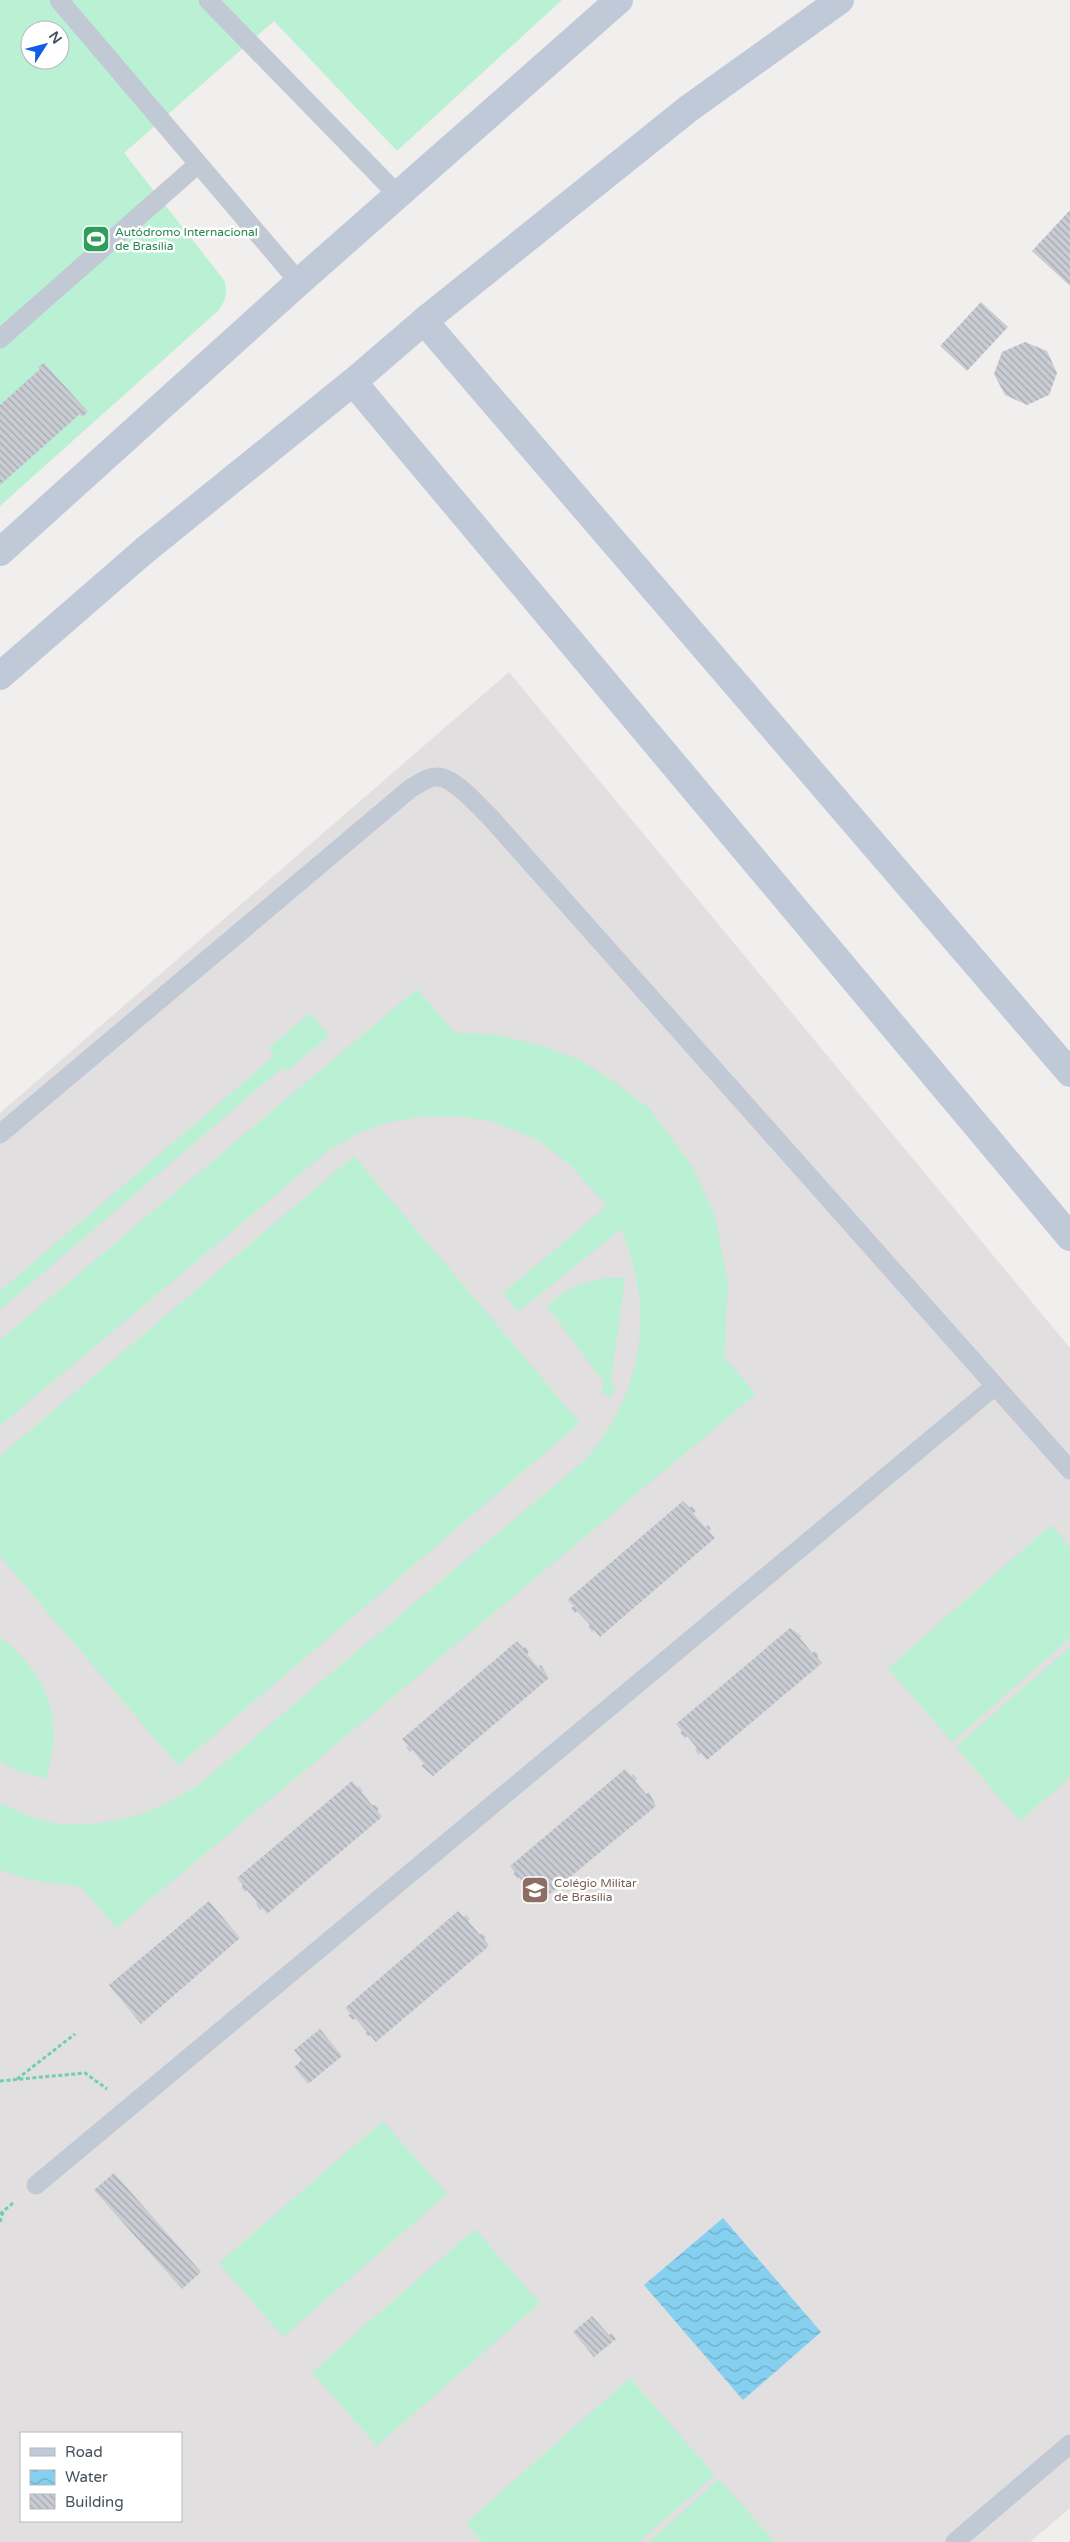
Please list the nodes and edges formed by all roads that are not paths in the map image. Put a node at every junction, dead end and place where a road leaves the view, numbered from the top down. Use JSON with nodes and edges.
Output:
{"nodes":[{"id":1,"x":59,"y":0,"type":"edge"},
{"id":2,"x":208,"y":0,"type":"edge"},
{"id":3,"x":619,"y":0,"type":"edge"},
{"id":4,"x":840,"y":0,"type":"edge"},
{"id":5,"x":198,"y":164,"type":"junction"},
{"id":6,"x":398,"y":195,"type":"junction"},
{"id":7,"x":299,"y":282,"type":"junction"},
{"id":8,"x":424,"y":321,"type":"junction"},
{"id":9,"x":0,"y":338,"type":"edge"},
{"id":10,"x":353,"y":382,"type":"junction"},
{"id":11,"x":0,"y":552,"type":"edge"},
{"id":12,"x":0,"y":676,"type":"edge"},
{"id":13,"x":1070,"y":1073,"type":"edge"},
{"id":14,"x":0,"y":1134,"type":"edge"},
{"id":15,"x":1070,"y":1237,"type":"edge"},
{"id":16,"x":995,"y":1386,"type":"junction"},
{"id":17,"x":1070,"y":1470,"type":"edge"},
{"id":18,"x":36,"y":2185,"type":"dead end"},
{"id":19,"x":1070,"y":2444,"type":"edge"},
{"id":20,"x":955,"y":2542,"type":"edge"}],
"edges":[{"from":1,"to":5,"type":"lane"},
{"from":2,"to":6,"type":"lane"},
{"from":3,"to":6,"type":"street"},
{"from":4,"to":8,"type":"street"},
{"from":5,"to":7,"type":"lane"},
{"from":5,"to":9,"type":"lane"},
{"from":6,"to":7,"type":"street"},
{"from":7,"to":11,"type":"street"},
{"from":8,"to":10,"type":"street"},
{"from":8,"to":13,"type":"street"},
{"from":10,"to":12,"type":"street"},
{"from":10,"to":15,"type":"street"},
{"from":14,"to":16,"type":"lane"},
{"from":16,"to":17,"type":"lane"},
{"from":16,"to":18,"type":"lane"},
{"from":19,"to":20,"type":"lane"}]}
